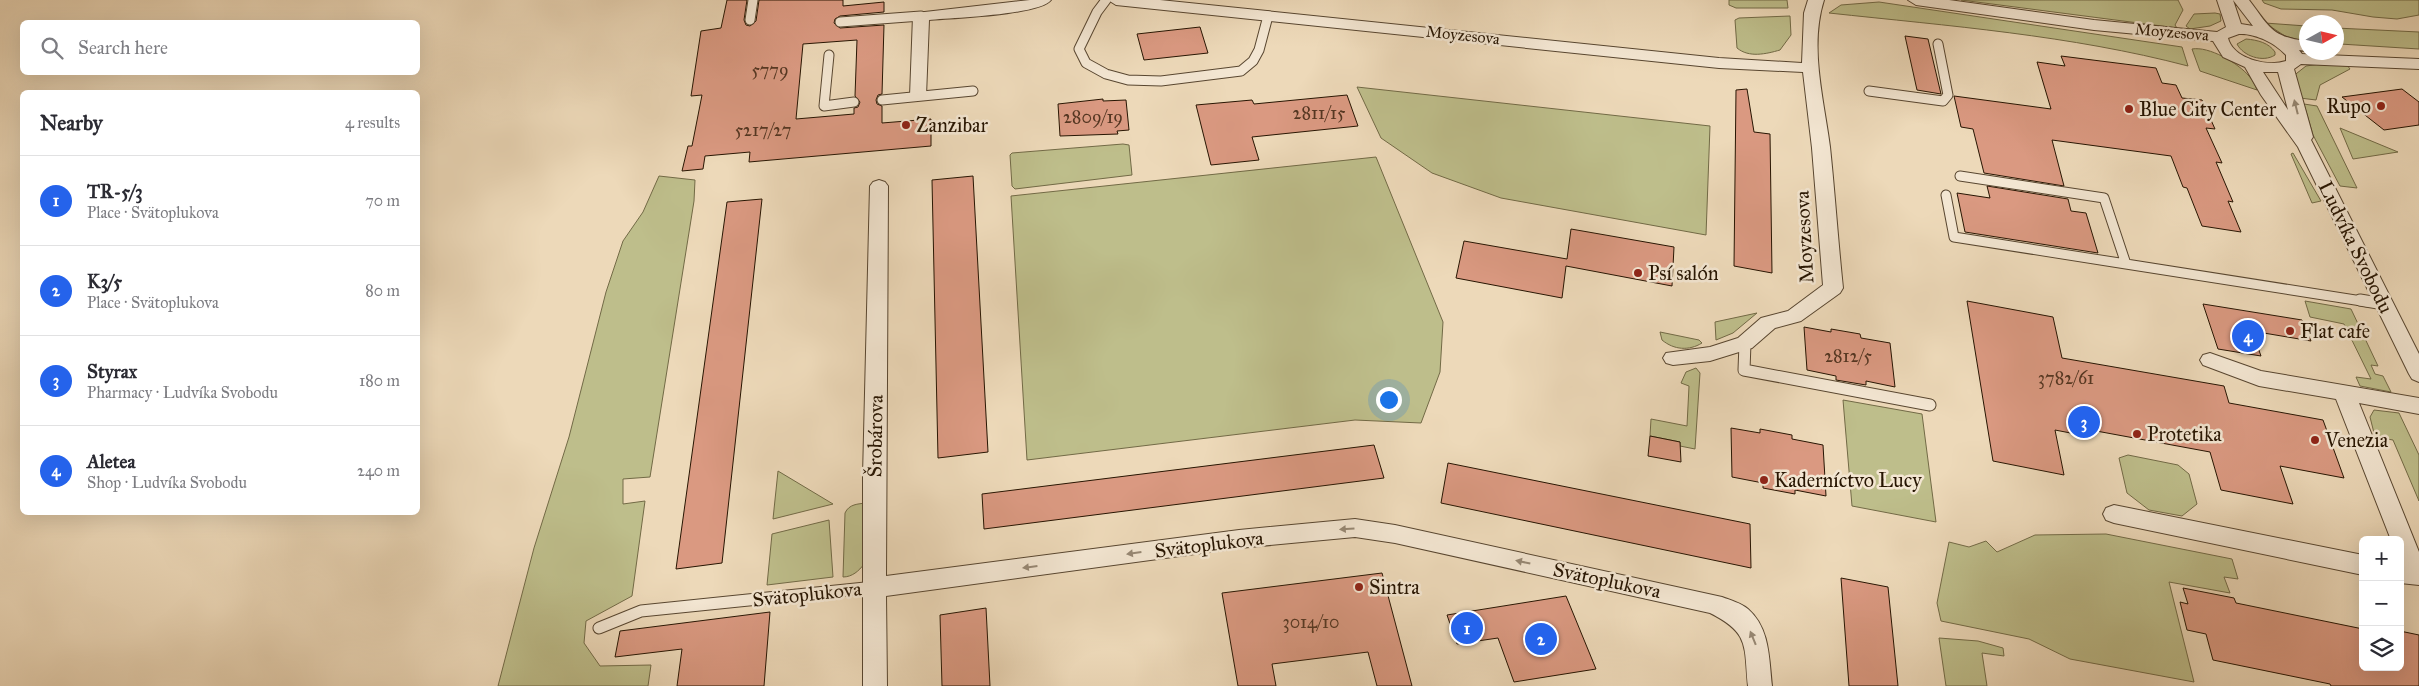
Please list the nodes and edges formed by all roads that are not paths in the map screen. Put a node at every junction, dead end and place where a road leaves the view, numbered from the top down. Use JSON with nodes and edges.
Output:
{"nodes":[{"id":1,"x":753,"y":0,"type":"edge"},
{"id":2,"x":1043,"y":0,"type":"edge"},
{"id":3,"x":1106,"y":0,"type":"edge"},
{"id":4,"x":1116,"y":0,"type":"edge"},
{"id":5,"x":1816,"y":0,"type":"edge"},
{"id":6,"x":1916,"y":0,"type":"edge"},
{"id":7,"x":2225,"y":0,"type":"edge"},
{"id":8,"x":2242,"y":0,"type":"edge"},
{"id":9,"x":920,"y":16,"type":"junction"},
{"id":10,"x":1268,"y":16,"type":"junction"},
{"id":11,"x":750,"y":20,"type":"dead end"},
{"id":12,"x":840,"y":22,"type":"dead end"},
{"id":13,"x":2094,"y":25,"type":"junction"},
{"id":14,"x":2228,"y":33,"type":"junction"},
{"id":15,"x":2268,"y":35,"type":"junction"},
{"id":16,"x":1938,"y":44,"type":"dead end"},
{"id":17,"x":2285,"y":44,"type":"junction"},
{"id":18,"x":2299,"y":45,"type":"edge"},
{"id":19,"x":2344,"y":49,"type":"edge"},
{"id":20,"x":2228,"y":52,"type":"junction"},
{"id":21,"x":2419,"y":53,"type":"edge"},
{"id":22,"x":829,"y":55,"type":"dead end"},
{"id":23,"x":2290,"y":63,"type":"junction"},
{"id":24,"x":2251,"y":64,"type":"junction"},
{"id":25,"x":2419,"y":64,"type":"edge"},
{"id":26,"x":1810,"y":68,"type":"junction"},
{"id":27,"x":973,"y":91,"type":"dead end"},
{"id":28,"x":1870,"y":91,"type":"dead end"},
{"id":29,"x":918,"y":96,"type":"junction"},
{"id":30,"x":882,"y":100,"type":"dead end"},
{"id":31,"x":854,"y":102,"type":"dead end"},
{"id":32,"x":2306,"y":146,"type":"junction"},
{"id":33,"x":1960,"y":176,"type":"dead end"},
{"id":34,"x":879,"y":186,"type":"dead end"},
{"id":35,"x":1946,"y":195,"type":"dead end"},
{"id":36,"x":2126,"y":264,"type":"junction"},
{"id":37,"x":2384,"y":304,"type":"junction"},
{"id":38,"x":1744,"y":343,"type":"junction"},
{"id":39,"x":1673,"y":358,"type":"dead end"},
{"id":40,"x":2210,"y":360,"type":"dead end"},
{"id":41,"x":2419,"y":374,"type":"edge"},
{"id":42,"x":2344,"y":393,"type":"junction"},
{"id":43,"x":1930,"y":405,"type":"dead end"},
{"id":44,"x":2419,"y":406,"type":"edge"},
{"id":45,"x":2114,"y":514,"type":"dead end"},
{"id":46,"x":2359,"y":564,"type":"edge"},
{"id":47,"x":2412,"y":575,"type":"edge"},
{"id":48,"x":876,"y":587,"type":"junction"},
{"id":49,"x":599,"y":628,"type":"dead end"},
{"id":50,"x":875,"y":686,"type":"edge"},
{"id":51,"x":1760,"y":686,"type":"edge"}],
"edges":[{"from":1,"to":11,"type":"lane"},
{"from":2,"to":9,"type":"street"},
{"from":3,"to":10,"type":"lane"},
{"from":4,"to":10,"type":"street","name":"Moyzesova"},
{"from":5,"to":26,"type":"street","name":"Moyzesova"},
{"from":6,"to":13,"type":"street","name":"Moyzesova"},
{"from":7,"to":14,"type":"street"},
{"from":8,"to":15,"type":"street"},
{"from":9,"to":12,"type":"lane"},
{"from":9,"to":29,"type":"street"},
{"from":10,"to":26,"type":"street","name":"Moyzesova"},
{"from":13,"to":14,"type":"street","name":"Moyzesova"},
{"from":13,"to":20,"type":"street","name":"Moyzesova"},
{"from":14,"to":15,"type":"street","name":"Moyzesova"},
{"from":14,"to":20,"type":"street","name":"Moyzesova"},
{"from":15,"to":17,"type":"street","name":"Moyzesova"},
{"from":16,"to":28,"type":"lane"},
{"from":17,"to":18,"type":"street","name":"Moyzesova"},
{"from":17,"to":23,"type":"street","name":"Moyzesova"},
{"from":19,"to":21,"type":"street"},
{"from":20,"to":24,"type":"street","name":"Moyzesova"},
{"from":22,"to":31,"type":"lane"},
{"from":23,"to":24,"type":"street","name":"Moyzesova"},
{"from":23,"to":25,"type":"street","name":"Moyzesova"},
{"from":32,"to":23,"type":"street","name":"Ludvíka Svobodu","one_way":true},
{"from":24,"to":32,"type":"street","name":"Ludvíka Svobodu"},
{"from":26,"to":38,"type":"street","name":"Moyzesova"},
{"from":27,"to":29,"type":"lane"},
{"from":29,"to":30,"type":"lane"},
{"from":32,"to":37,"type":"street","name":"Ludvíka Svobodu"},
{"from":33,"to":36,"type":"lane"},
{"from":34,"to":48,"type":"street","name":"Šrobárova"},
{"from":35,"to":36,"type":"lane"},
{"from":36,"to":37,"type":"lane"},
{"from":37,"to":41,"type":"street","name":"Ludvíka Svobodu"},
{"from":38,"to":39,"type":"street","name":"Moyzesova"},
{"from":38,"to":43,"type":"lane"},
{"from":40,"to":42,"type":"street"},
{"from":42,"to":44,"type":"street"},
{"from":42,"to":47,"type":"street"},
{"from":45,"to":46,"type":"street"},
{"from":48,"to":49,"type":"lane","name":"Svätoplukova"},
{"from":48,"to":50,"type":"street","name":"Šrobárova"},
{"from":51,"to":48,"type":"street","name":"Svätoplukova","one_way":true}]}
